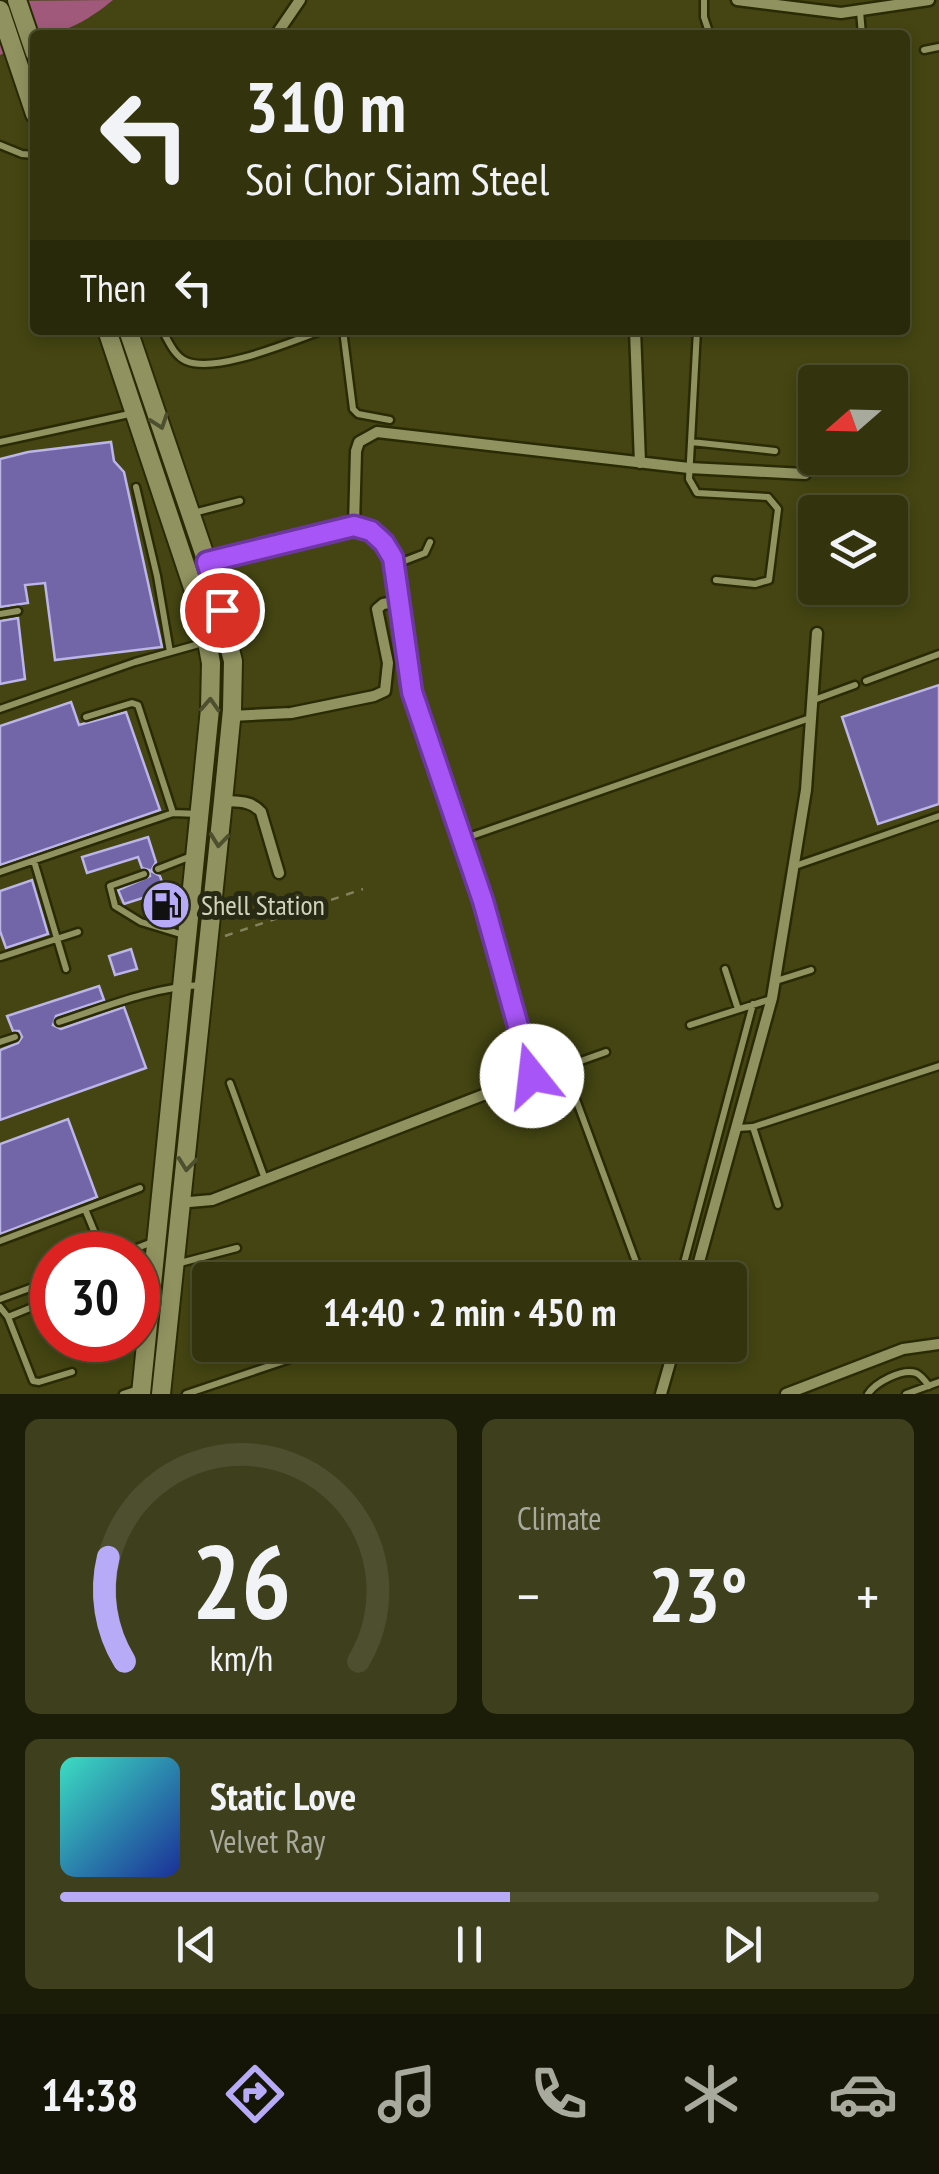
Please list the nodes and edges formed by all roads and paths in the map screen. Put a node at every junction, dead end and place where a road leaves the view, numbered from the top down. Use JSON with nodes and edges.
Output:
{"nodes":[{"id":1,"x":17,"y":0,"type":"edge"},
{"id":2,"x":300,"y":0,"type":"edge"},
{"id":3,"x":704,"y":0,"type":"edge"},
{"id":4,"x":737,"y":0,"type":"edge"},
{"id":5,"x":929,"y":0,"type":"edge"},
{"id":6,"x":834,"y":8,"type":"edge"},
{"id":7,"x":0,"y":10,"type":"edge"},
{"id":8,"x":857,"y":12,"type":"junction"},
{"id":9,"x":279,"y":30,"type":"edge"},
{"id":10,"x":708,"y":30,"type":"edge"},
{"id":11,"x":861,"y":30,"type":"edge"},
{"id":12,"x":30,"y":38,"type":"edge"},
{"id":13,"x":939,"y":47,"type":"edge"},
{"id":14,"x":924,"y":50,"type":"dead end"},
{"id":15,"x":30,"y":100,"type":"edge"},
{"id":16,"x":0,"y":145,"type":"edge"},
{"id":17,"x":30,"y":155,"type":"edge"},
{"id":18,"x":109,"y":335,"type":"edge"},
{"id":19,"x":130,"y":335,"type":"edge"},
{"id":20,"x":166,"y":335,"type":"edge"},
{"id":21,"x":308,"y":335,"type":"edge"},
{"id":22,"x":344,"y":335,"type":"edge"},
{"id":23,"x":635,"y":335,"type":"edge"},
{"id":24,"x":697,"y":335,"type":"edge"},
{"id":25,"x":135,"y":413,"type":"junction"},
{"id":26,"x":390,"y":420,"type":"dead end"},
{"id":27,"x":0,"y":442,"type":"edge"},
{"id":28,"x":690,"y":442,"type":"junction"},
{"id":29,"x":775,"y":451,"type":"dead end"},
{"id":30,"x":640,"y":463,"type":"junction"},
{"id":31,"x":689,"y":468,"type":"junction"},
{"id":32,"x":798,"y":474,"type":"edge"},
{"id":33,"x":136,"y":487,"type":"dead end"},
{"id":34,"x":240,"y":501,"type":"dead end"},
{"id":35,"x":192,"y":514,"type":"junction"},
{"id":36,"x":354,"y":526,"type":"junction"},
{"id":37,"x":430,"y":542,"type":"dead end"},
{"id":38,"x":207,"y":562,"type":"junction"},
{"id":39,"x":394,"y":565,"type":"junction"},
{"id":40,"x":716,"y":580,"type":"dead end"},
{"id":41,"x":400,"y":601,"type":"junction"},
{"id":42,"x":18,"y":612,"type":"dead end"},
{"id":43,"x":0,"y":614,"type":"edge"},
{"id":44,"x":817,"y":633,"type":"dead end"},
{"id":45,"x":207,"y":642,"type":"junction"},
{"id":46,"x":170,"y":652,"type":"junction"},
{"id":47,"x":939,"y":654,"type":"edge"},
{"id":48,"x":866,"y":681,"type":"dead end"},
{"id":49,"x":855,"y":685,"type":"dead end"},
{"id":50,"x":812,"y":701,"type":"junction"},
{"id":51,"x":0,"y":709,"type":"edge"},
{"id":52,"x":232,"y":716,"type":"junction"},
{"id":53,"x":86,"y":717,"type":"dead end"},
{"id":54,"x":811,"y":718,"type":"junction"},
{"id":55,"x":223,"y":801,"type":"junction"},
{"id":56,"x":173,"y":814,"type":"junction"},
{"id":57,"x":200,"y":814,"type":"junction"},
{"id":58,"x":939,"y":816,"type":"edge"},
{"id":59,"x":463,"y":838,"type":"junction"},
{"id":60,"x":196,"y":854,"type":"junction"},
{"id":61,"x":34,"y":860,"type":"junction"},
{"id":62,"x":794,"y":866,"type":"junction"},
{"id":63,"x":158,"y":870,"type":"dead end"},
{"id":64,"x":0,"y":872,"type":"edge"},
{"id":65,"x":279,"y":873,"type":"dead end"},
{"id":66,"x":144,"y":874,"type":"dead end"},
{"id":67,"x":363,"y":889,"type":"dead end"},
{"id":68,"x":78,"y":932,"type":"dead end"},
{"id":69,"x":188,"y":936,"type":"junction"},
{"id":70,"x":57,"y":939,"type":"junction"},
{"id":71,"x":209,"y":941,"type":"junction"},
{"id":72,"x":1,"y":957,"type":"edge"},
{"id":73,"x":66,"y":969,"type":"dead end"},
{"id":74,"x":725,"y":969,"type":"dead end"},
{"id":75,"x":811,"y":970,"type":"dead end"},
{"id":76,"x":774,"y":982,"type":"junction"},
{"id":77,"x":205,"y":985,"type":"junction"},
{"id":78,"x":183,"y":986,"type":"junction"},
{"id":79,"x":772,"y":998,"type":"junction"},
{"id":80,"x":753,"y":1004,"type":"junction"},
{"id":81,"x":738,"y":1009,"type":"junction"},
{"id":82,"x":59,"y":1022,"type":"dead end"},
{"id":83,"x":690,"y":1025,"type":"dead end"},
{"id":84,"x":15,"y":1037,"type":"dead end"},
{"id":85,"x":0,"y":1042,"type":"edge"},
{"id":86,"x":606,"y":1052,"type":"dead end"},
{"id":87,"x":939,"y":1066,"type":"edge"},
{"id":88,"x":564,"y":1067,"type":"junction"},
{"id":89,"x":532,"y":1076,"type":"junction"},
{"id":90,"x":230,"y":1083,"type":"dead end"},
{"id":91,"x":753,"y":1127,"type":"junction"},
{"id":92,"x":738,"y":1128,"type":"junction"},
{"id":93,"x":266,"y":1180,"type":"junction"},
{"id":94,"x":140,"y":1188,"type":"dead end"},
{"id":95,"x":162,"y":1202,"type":"junction"},
{"id":96,"x":182,"y":1203,"type":"junction"},
{"id":97,"x":778,"y":1205,"type":"dead end"},
{"id":98,"x":85,"y":1209,"type":"junction"},
{"id":99,"x":94,"y":1232,"type":"edge"},
{"id":100,"x":159,"y":1232,"type":"edge"},
{"id":101,"x":0,"y":1241,"type":"edge"},
{"id":102,"x":236,"y":1248,"type":"dead end"},
{"id":103,"x":636,"y":1262,"type":"edge"},
{"id":104,"x":684,"y":1262,"type":"edge"},
{"id":105,"x":699,"y":1262,"type":"edge"},
{"id":106,"x":174,"y":1264,"type":"junction"},
{"id":107,"x":30,"y":1288,"type":"edge"},
{"id":108,"x":0,"y":1299,"type":"edge"},
{"id":109,"x":0,"y":1307,"type":"edge"},
{"id":110,"x":30,"y":1308,"type":"edge"},
{"id":111,"x":8,"y":1317,"type":"junction"},
{"id":112,"x":939,"y":1344,"type":"edge"},
{"id":113,"x":145,"y":1362,"type":"edge"},
{"id":114,"x":281,"y":1362,"type":"edge"},
{"id":115,"x":670,"y":1362,"type":"edge"},
{"id":116,"x":72,"y":1372,"type":"dead end"},
{"id":117,"x":939,"y":1382,"type":"edge"},
{"id":118,"x":929,"y":1386,"type":"junction"},
{"id":119,"x":814,"y":1389,"type":"edge"},
{"id":120,"x":142,"y":1391,"type":"edge"},
{"id":121,"x":123,"y":1394,"type":"edge"},
{"id":122,"x":161,"y":1394,"type":"edge"},
{"id":123,"x":186,"y":1394,"type":"edge"},
{"id":124,"x":661,"y":1394,"type":"edge"},
{"id":125,"x":786,"y":1394,"type":"edge"},
{"id":126,"x":868,"y":1394,"type":"edge"},
{"id":127,"x":906,"y":1394,"type":"edge"}],
"edges":[{"from":1,"to":12,"type":"main road"},
{"from":2,"to":9,"type":"street"},
{"from":3,"to":10,"type":"lane"},
{"from":4,"to":6,"type":"street"},
{"from":5,"to":8,"type":"street"},
{"from":6,"to":8,"type":"street"},
{"from":7,"to":15,"type":"main road"},
{"from":8,"to":11,"type":"lane"},
{"from":13,"to":14,"type":"lane"},
{"from":16,"to":17,"type":"lane"},
{"from":18,"to":25,"type":"main road"},
{"from":19,"to":35,"type":"main road","one_way":true},
{"from":20,"to":21,"type":"lane"},
{"from":22,"to":26,"type":"lane"},
{"from":23,"to":30,"type":"street"},
{"from":24,"to":28,"type":"lane"},
{"from":25,"to":27,"type":"lane"},
{"from":25,"to":45,"type":"main road"},
{"from":28,"to":29,"type":"lane"},
{"from":28,"to":31,"type":"lane"},
{"from":30,"to":31,"type":"street"},
{"from":30,"to":36,"type":"street"},
{"from":31,"to":32,"type":"street"},
{"from":31,"to":40,"type":"lane"},
{"from":33,"to":46,"type":"lane"},
{"from":34,"to":35,"type":"lane"},
{"from":35,"to":38,"type":"main road"},
{"from":36,"to":38,"type":"street"},
{"from":36,"to":39,"type":"street"},
{"from":37,"to":39,"type":"lane"},
{"from":38,"to":52,"type":"main road"},
{"from":39,"to":41,"type":"street"},
{"from":41,"to":52,"type":"street"},
{"from":41,"to":59,"type":"street"},
{"from":42,"to":43,"type":"lane"},
{"from":44,"to":50,"type":"street"},
{"from":45,"to":46,"type":"lane"},
{"from":57,"to":45,"type":"main road","one_way":true},
{"from":46,"to":51,"type":"lane"},
{"from":47,"to":48,"type":"lane"},
{"from":49,"to":50,"type":"lane"},
{"from":50,"to":54,"type":"street"},
{"from":52,"to":55,"type":"main road"},
{"from":53,"to":56,"type":"lane"},
{"from":54,"to":59,"type":"lane"},
{"from":54,"to":62,"type":"street"},
{"from":55,"to":65,"type":"street"},
{"from":55,"to":71,"type":"main road","one_way":true},
{"from":56,"to":57,"type":"lane"},
{"from":56,"to":61,"type":"lane"},
{"from":57,"to":60,"type":"main road"},
{"from":58,"to":62,"type":"lane"},
{"from":59,"to":89,"type":"street"},
{"from":60,"to":63,"type":"lane"},
{"from":60,"to":69,"type":"main road"},
{"from":61,"to":64,"type":"lane"},
{"from":61,"to":70,"type":"lane"},
{"from":62,"to":76,"type":"street"},
{"from":66,"to":69,"type":"lane"},
{"from":67,"to":71,"type":"path"},
{"from":68,"to":70,"type":"lane"},
{"from":69,"to":78,"type":"main road"},
{"from":70,"to":72,"type":"lane"},
{"from":70,"to":73,"type":"lane"},
{"from":71,"to":77,"type":"main road"},
{"from":74,"to":81,"type":"lane"},
{"from":75,"to":76,"type":"lane"},
{"from":76,"to":79,"type":"street"},
{"from":77,"to":78,"type":"lane"},
{"from":77,"to":96,"type":"main road","one_way":true},
{"from":78,"to":82,"type":"lane"},
{"from":78,"to":95,"type":"main road"},
{"from":79,"to":80,"type":"lane"},
{"from":79,"to":92,"type":"street"},
{"from":80,"to":81,"type":"lane"},
{"from":80,"to":104,"type":"lane"},
{"from":81,"to":83,"type":"lane"},
{"from":84,"to":85,"type":"lane"},
{"from":86,"to":88,"type":"lane"},
{"from":87,"to":91,"type":"lane"},
{"from":88,"to":89,"type":"lane"},
{"from":88,"to":103,"type":"lane"},
{"from":89,"to":93,"type":"street"},
{"from":90,"to":93,"type":"lane"},
{"from":91,"to":92,"type":"lane"},
{"from":91,"to":97,"type":"lane"},
{"from":92,"to":105,"type":"street"},
{"from":93,"to":96,"type":"street"},
{"from":94,"to":98,"type":"lane"},
{"from":95,"to":96,"type":"street"},
{"from":95,"to":100,"type":"main road"},
{"from":96,"to":106,"type":"main road"},
{"from":98,"to":99,"type":"lane"},
{"from":98,"to":101,"type":"lane"},
{"from":102,"to":106,"type":"lane"},
{"from":106,"to":122,"type":"main road"},
{"from":107,"to":108,"type":"lane"},
{"from":109,"to":111,"type":"lane"},
{"from":110,"to":111,"type":"lane"},
{"from":111,"to":116,"type":"lane"},
{"from":112,"to":119,"type":"street"},
{"from":113,"to":120,"type":"main road"},
{"from":114,"to":123,"type":"lane"},
{"from":115,"to":124,"type":"street"},
{"from":117,"to":118,"type":"lane"},
{"from":118,"to":126,"type":"lane"},
{"from":118,"to":127,"type":"lane"},
{"from":119,"to":125,"type":"street"},
{"from":120,"to":121,"type":"lane"}]}
